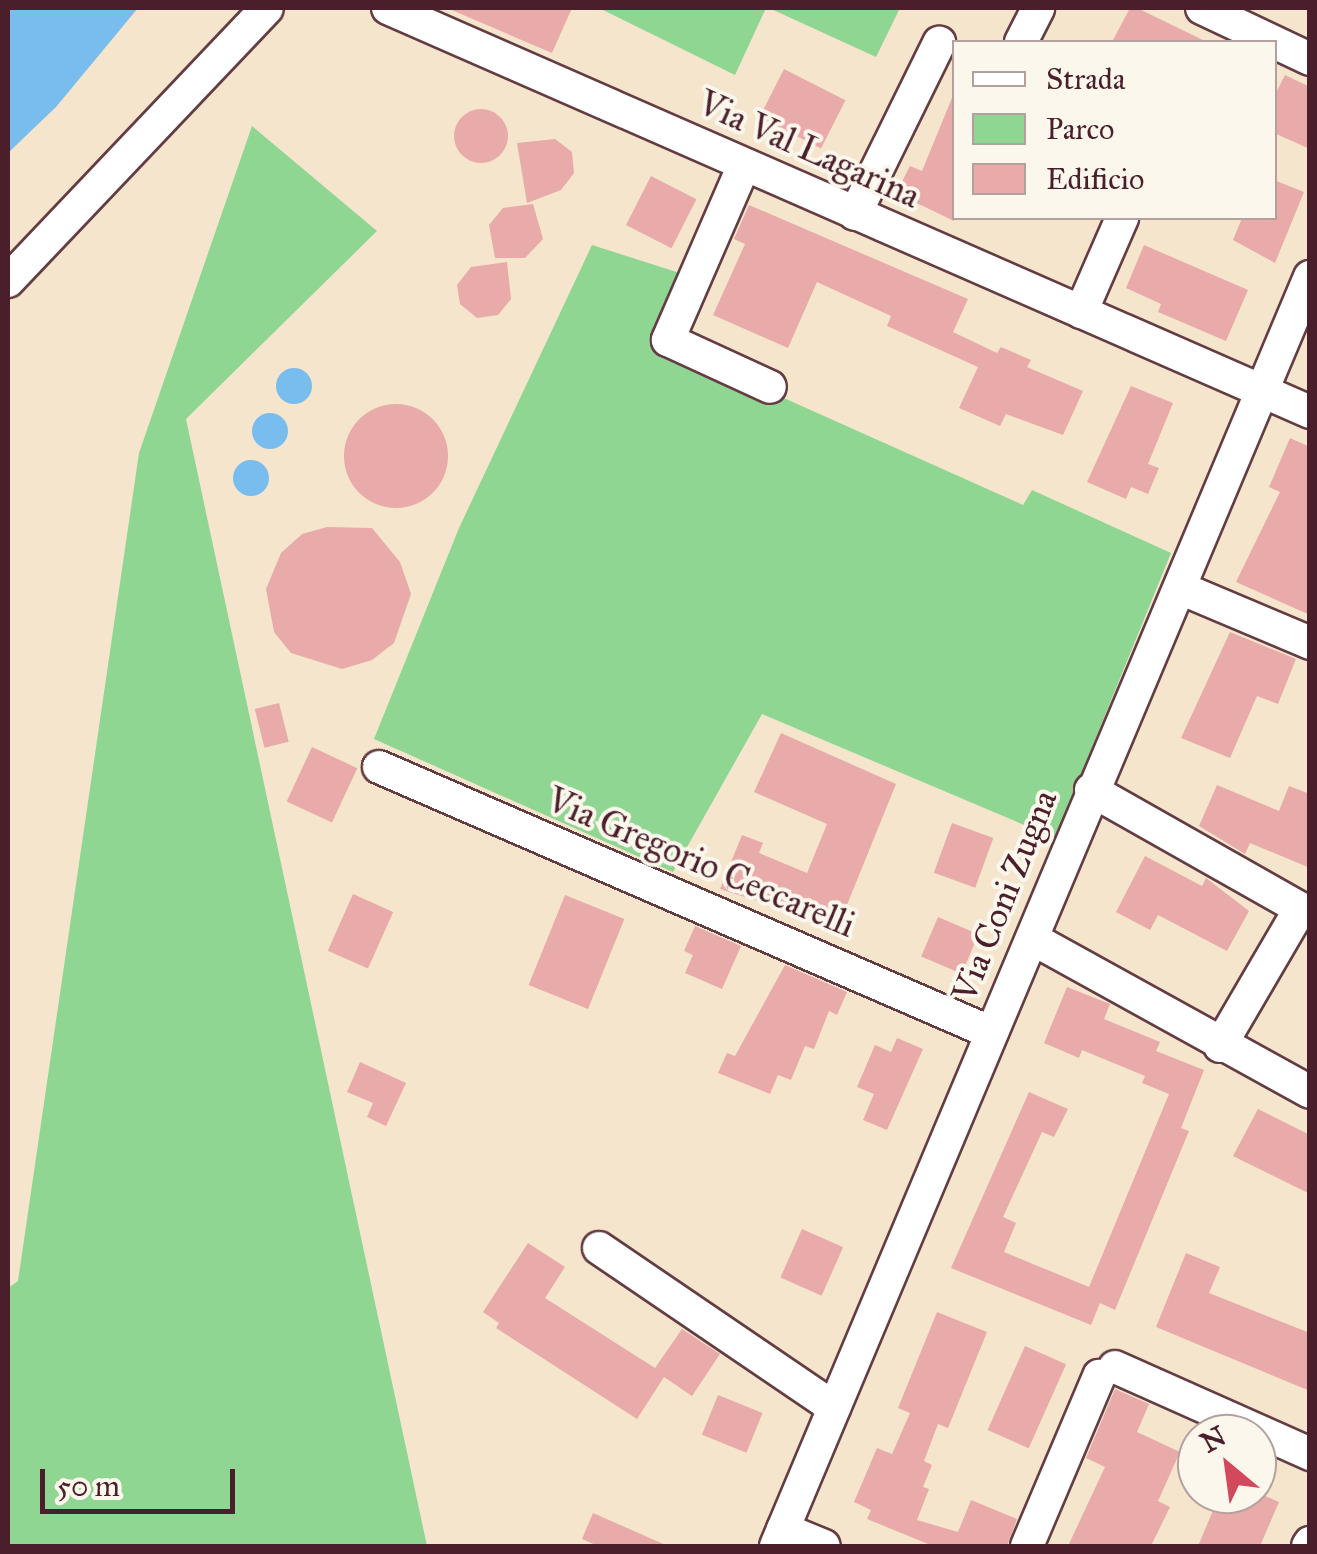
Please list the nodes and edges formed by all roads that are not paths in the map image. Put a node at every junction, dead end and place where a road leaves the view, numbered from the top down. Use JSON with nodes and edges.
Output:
{"nodes":[{"id":1,"x":267,"y":8,"type":"edge"},
{"id":2,"x":388,"y":8,"type":"edge"},
{"id":3,"x":1038,"y":8,"type":"edge"},
{"id":4,"x":1202,"y":8,"type":"edge"},
{"id":5,"x":1023,"y":40,"type":"edge"},
{"id":6,"x":1270,"y":40,"type":"edge"},
{"id":7,"x":939,"y":42,"type":"dead end"},
{"id":8,"x":1277,"y":43,"type":"edge"},
{"id":9,"x":1310,"y":59,"type":"edge"},
{"id":10,"x":744,"y":165,"type":"junction"},
{"id":11,"x":855,"y":214,"type":"junction"},
{"id":12,"x":1121,"y":220,"type":"edge"},
{"id":13,"x":1310,"y":277,"type":"edge"},
{"id":14,"x":8,"y":281,"type":"edge"},
{"id":15,"x":1080,"y":312,"type":"junction"},
{"id":16,"x":770,"y":387,"type":"dead end"},
{"id":17,"x":1261,"y":390,"type":"junction"},
{"id":18,"x":1310,"y":412,"type":"edge"},
{"id":19,"x":1180,"y":588,"type":"junction"},
{"id":20,"x":1310,"y":642,"type":"edge"},
{"id":21,"x":379,"y":767,"type":"dead end"},
{"id":22,"x":1091,"y":790,"type":"junction"},
{"id":23,"x":1304,"y":912,"type":"edge"},
{"id":24,"x":1032,"y":939,"type":"junction"},
{"id":25,"x":992,"y":1033,"type":"junction"},
{"id":26,"x":1220,"y":1046,"type":"junction"},
{"id":27,"x":1310,"y":1092,"type":"edge"},
{"id":28,"x":599,"y":1248,"type":"dead end"},
{"id":29,"x":834,"y":1408,"type":"junction"},
{"id":30,"x":1310,"y":1454,"type":"edge"},
{"id":31,"x":779,"y":1538,"type":"edge"},
{"id":32,"x":824,"y":1546,"type":"edge"},
{"id":33,"x":1027,"y":1546,"type":"edge"}],
"edges":[{"from":1,"to":14,"type":"street"},
{"from":2,"to":10,"type":"street","name":"Via Val Lagarina"},
{"from":3,"to":5,"type":"street"},
{"from":4,"to":6,"type":"street"},
{"from":7,"to":11,"type":"street"},
{"from":8,"to":9,"type":"street"},
{"from":10,"to":11,"type":"street","name":"Via Val Lagarina"},
{"from":10,"to":16,"type":"street"},
{"from":11,"to":15,"type":"street","name":"Via Val Lagarina"},
{"from":12,"to":15,"type":"street"},
{"from":13,"to":17,"type":"street","name":"Via Coni Zugna"},
{"from":15,"to":17,"type":"street","name":"Via Val Lagarina"},
{"from":17,"to":18,"type":"street","name":"Via Val Lagarina"},
{"from":17,"to":19,"type":"street","name":"Via Coni Zugna"},
{"from":19,"to":20,"type":"street"},
{"from":19,"to":22,"type":"street","name":"Via Coni Zugna"},
{"from":21,"to":25,"type":"street","name":"Via Gregorio Ceccarelli"},
{"from":22,"to":23,"type":"street"},
{"from":22,"to":24,"type":"street","name":"Via Coni Zugna"},
{"from":23,"to":26,"type":"street"},
{"from":24,"to":25,"type":"street","name":"Via Coni Zugna"},
{"from":24,"to":26,"type":"street"},
{"from":25,"to":29,"type":"street","name":"Via Coni Zugna"},
{"from":26,"to":27,"type":"street"},
{"from":28,"to":29,"type":"street"},
{"from":29,"to":31,"type":"street","name":"Via Coni Zugna"},
{"from":30,"to":33,"type":"street"},
{"from":31,"to":32,"type":"street"}]}
